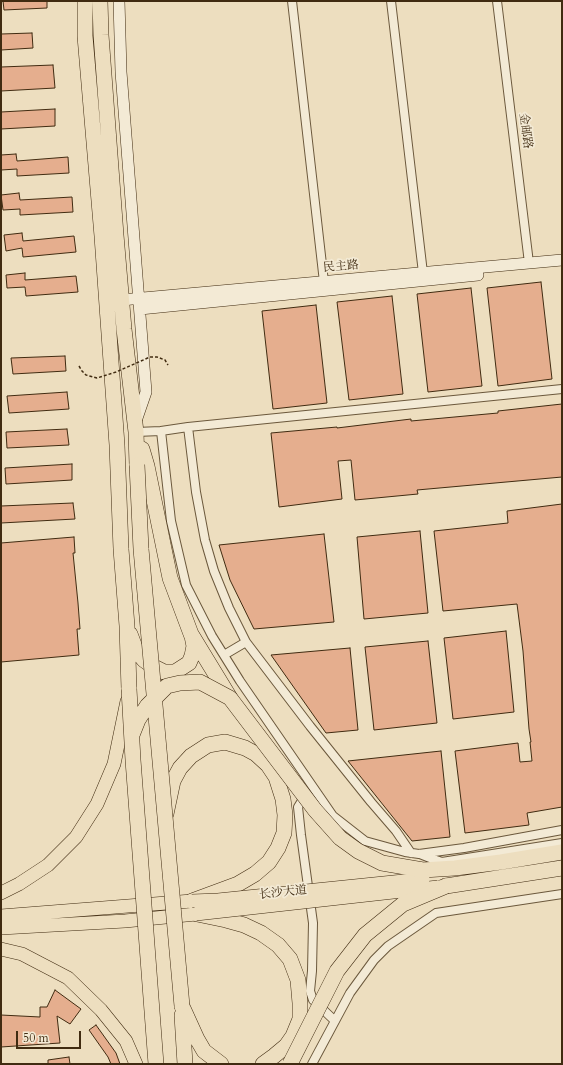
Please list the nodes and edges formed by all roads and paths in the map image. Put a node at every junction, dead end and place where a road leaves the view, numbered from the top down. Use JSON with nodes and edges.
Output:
{"nodes":[{"id":1,"x":85,"y":1,"type":"edge"},
{"id":2,"x":100,"y":1,"type":"edge"},
{"id":3,"x":119,"y":1,"type":"edge"},
{"id":4,"x":292,"y":1,"type":"edge"},
{"id":5,"x":391,"y":1,"type":"edge"},
{"id":6,"x":497,"y":1,"type":"edge"},
{"id":7,"x":562,"y":260,"type":"edge"},
{"id":8,"x":530,"y":263,"type":"junction"},
{"id":9,"x":562,"y":267,"type":"edge"},
{"id":10,"x":423,"y":273,"type":"junction"},
{"id":11,"x":324,"y":282,"type":"junction"},
{"id":12,"x":121,"y":300,"type":"junction"},
{"id":13,"x":140,"y":304,"type":"junction"},
{"id":14,"x":168,"y":365,"type":"dead end"},
{"id":15,"x":79,"y":366,"type":"dead end"},
{"id":16,"x":562,"y":389,"type":"edge"},
{"id":17,"x":188,"y":427,"type":"junction"},
{"id":18,"x":136,"y":428,"type":"junction"},
{"id":19,"x":161,"y":431,"type":"junction"},
{"id":20,"x":142,"y":465,"type":"junction"},
{"id":21,"x":127,"y":626,"type":"junction"},
{"id":22,"x":192,"y":634,"type":"junction"},
{"id":23,"x":246,"y":642,"type":"junction"},
{"id":24,"x":224,"y":655,"type":"junction"},
{"id":25,"x":129,"y":689,"type":"junction"},
{"id":26,"x":230,"y":698,"type":"junction"},
{"id":27,"x":132,"y":736,"type":"junction"},
{"id":28,"x":311,"y":784,"type":"junction"},
{"id":29,"x":165,"y":817,"type":"junction"},
{"id":30,"x":562,"y":830,"type":"edge"},
{"id":31,"x":562,"y":843,"type":"edge"},
{"id":32,"x":562,"y":851,"type":"edge"},
{"id":33,"x":415,"y":853,"type":"junction"},
{"id":34,"x":504,"y":857,"type":"junction"},
{"id":35,"x":562,"y":868,"type":"edge"},
{"id":36,"x":423,"y":874,"type":"junction"},
{"id":37,"x":519,"y":875,"type":"junction"},
{"id":38,"x":562,"y":875,"type":"edge"},
{"id":39,"x":446,"y":886,"type":"junction"},
{"id":40,"x":1,"y":893,"type":"edge"},
{"id":41,"x":562,"y":894,"type":"edge"},
{"id":42,"x":194,"y":907,"type":"junction"},
{"id":43,"x":1,"y":916,"type":"edge"},
{"id":44,"x":1,"y":928,"type":"edge"},
{"id":45,"x":1,"y":949,"type":"edge"},
{"id":46,"x":182,"y":1006,"type":"junction"},
{"id":47,"x":335,"y":1021,"type":"junction"},
{"id":48,"x":136,"y":1064,"type":"edge"},
{"id":49,"x":156,"y":1064,"type":"edge"},
{"id":50,"x":185,"y":1064,"type":"edge"},
{"id":51,"x":221,"y":1064,"type":"edge"},
{"id":52,"x":263,"y":1064,"type":"edge"},
{"id":53,"x":290,"y":1064,"type":"edge"},
{"id":54,"x":312,"y":1064,"type":"edge"}],
"edges":[{"from":1,"to":21,"type":"highway"},
{"from":2,"to":12,"type":"highway"},
{"from":3,"to":13,"type":"street"},
{"from":4,"to":11,"type":"street"},
{"from":5,"to":10,"type":"street"},
{"from":6,"to":8,"type":"street","name":"金邮路"},
{"from":7,"to":8,"type":"street","name":"民主路"},
{"from":8,"to":10,"type":"street","name":"民主路"},
{"from":9,"to":13,"type":"street","name":"民主路"},
{"from":10,"to":11,"type":"street","name":"民主路"},
{"from":11,"to":13,"type":"street","name":"民主路"},
{"from":12,"to":13,"type":"street","name":"民主路"},
{"from":12,"to":18,"type":"highway"},
{"from":13,"to":18,"type":"street"},
{"from":14,"to":15,"type":"path","bridge":true},
{"from":16,"to":17,"type":"street"},
{"from":17,"to":19,"type":"street"},
{"from":17,"to":23,"type":"street"},
{"from":18,"to":19,"type":"street"},
{"from":18,"to":20,"type":"highway"},
{"from":19,"to":24,"type":"street"},
{"from":20,"to":22,"type":"highway"},
{"from":20,"to":29,"type":"highway","bridge":true},
{"from":21,"to":22,"type":"highway"},
{"from":21,"to":25,"type":"highway"},
{"from":22,"to":26,"type":"highway"},
{"from":23,"to":24,"type":"street"},
{"from":23,"to":33,"type":"street"},
{"from":24,"to":28,"type":"street"},
{"from":25,"to":27,"type":"highway","bridge":true},
{"from":25,"to":40,"type":"main road","bridge":true},
{"from":26,"to":27,"type":"highway","bridge":true},
{"from":26,"to":36,"type":"highway","bridge":true},
{"from":27,"to":49,"type":"highway","bridge":true},
{"from":28,"to":33,"type":"street"},
{"from":28,"to":47,"type":"street"},
{"from":29,"to":42,"type":"highway","bridge":true},
{"from":29,"to":46,"type":"highway","bridge":true},
{"from":30,"to":33,"type":"street"},
{"from":31,"to":34,"type":"street"},
{"from":32,"to":34,"type":"highway"},
{"from":33,"to":34,"type":"street"},
{"from":34,"to":36,"type":"highway"},
{"from":35,"to":37,"type":"highway"},
{"from":36,"to":42,"type":"main road","name":"长沙大道","bridge":true},
{"from":37,"to":38,"type":"main road"},
{"from":37,"to":39,"type":"highway"},
{"from":39,"to":42,"type":"main road","bridge":true},
{"from":39,"to":53,"type":"highway","bridge":true},
{"from":41,"to":47,"type":"street"},
{"from":42,"to":43,"type":"main road","name":"长沙大道"},
{"from":42,"to":44,"type":"main road"},
{"from":42,"to":52,"type":"highway"},
{"from":45,"to":48,"type":"main road"},
{"from":46,"to":50,"type":"highway"},
{"from":46,"to":51,"type":"highway"},
{"from":47,"to":54,"type":"street"}]}
